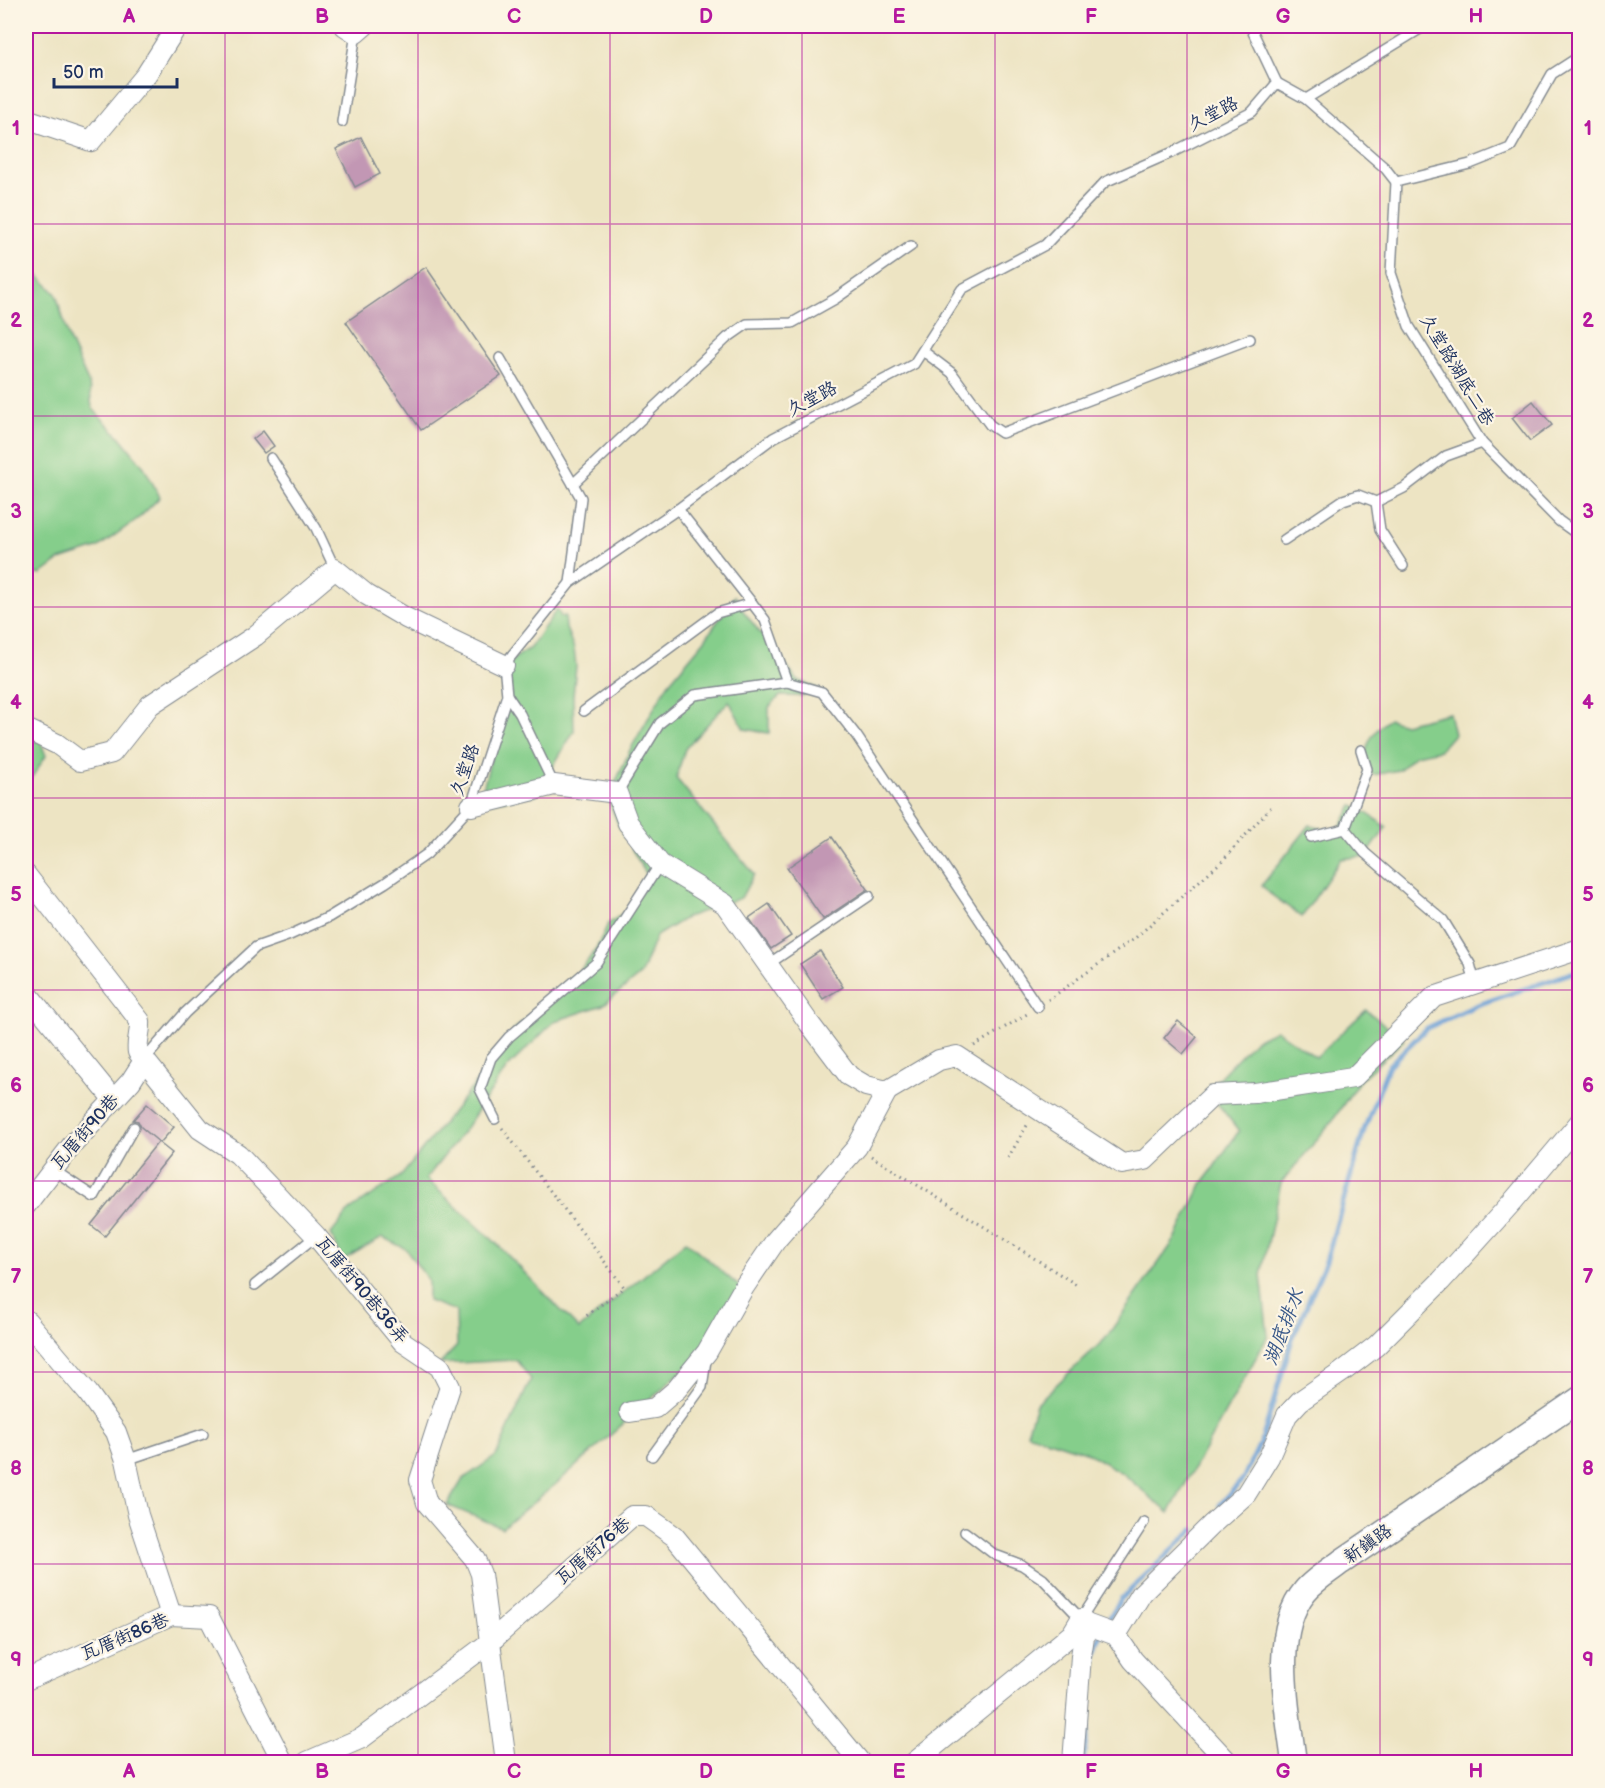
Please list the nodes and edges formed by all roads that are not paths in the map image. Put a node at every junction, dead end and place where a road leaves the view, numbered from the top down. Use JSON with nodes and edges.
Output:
{"nodes":[{"id":1,"x":177,"y":26,"type":"edge"},
{"id":2,"x":1250,"y":26,"type":"edge"},
{"id":3,"x":1425,"y":26,"type":"edge"},
{"id":4,"x":355,"y":28,"type":"edge"},
{"id":5,"x":1580,"y":56,"type":"edge"},
{"id":6,"x":1276,"y":82,"type":"junction"},
{"id":7,"x":1306,"y":99,"type":"junction"},
{"id":8,"x":26,"y":119,"type":"edge"},
{"id":9,"x":342,"y":122,"type":"dead end"},
{"id":10,"x":1396,"y":182,"type":"junction"},
{"id":11,"x":911,"y":246,"type":"dead end"},
{"id":12,"x":1250,"y":339,"type":"dead end"},
{"id":13,"x":923,"y":351,"type":"junction"},
{"id":14,"x":500,"y":358,"type":"dead end"},
{"id":15,"x":1482,"y":443,"type":"junction"},
{"id":16,"x":271,"y":458,"type":"dead end"},
{"id":17,"x":573,"y":484,"type":"junction"},
{"id":18,"x":1376,"y":502,"type":"junction"},
{"id":19,"x":678,"y":509,"type":"junction"},
{"id":20,"x":1580,"y":536,"type":"edge"},
{"id":21,"x":1284,"y":540,"type":"dead end"},
{"id":22,"x":1403,"y":566,"type":"dead end"},
{"id":23,"x":335,"y":569,"type":"junction"},
{"id":24,"x":570,"y":584,"type":"junction"},
{"id":25,"x":752,"y":603,"type":"junction"},
{"id":26,"x":504,"y":665,"type":"junction"},
{"id":27,"x":787,"y":682,"type":"junction"},
{"id":28,"x":507,"y":695,"type":"junction"},
{"id":29,"x":584,"y":711,"type":"dead end"},
{"id":30,"x":26,"y":729,"type":"edge"},
{"id":31,"x":1361,"y":750,"type":"dead end"},
{"id":32,"x":554,"y":785,"type":"junction"},
{"id":33,"x":617,"y":794,"type":"junction"},
{"id":34,"x":471,"y":806,"type":"junction"},
{"id":35,"x":1345,"y":830,"type":"junction"},
{"id":36,"x":1311,"y":837,"type":"dead end"},
{"id":37,"x":660,"y":864,"type":"junction"},
{"id":38,"x":26,"y":875,"type":"edge"},
{"id":39,"x":869,"y":896,"type":"dead end"},
{"id":40,"x":1580,"y":949,"type":"edge"},
{"id":41,"x":767,"y":965,"type":"junction"},
{"id":42,"x":1475,"y":983,"type":"junction"},
{"id":43,"x":26,"y":992,"type":"edge"},
{"id":44,"x":1038,"y":1007,"type":"road end"},
{"id":45,"x":145,"y":1059,"type":"junction"},
{"id":46,"x":887,"y":1091,"type":"junction"},
{"id":47,"x":113,"y":1099,"type":"junction"},
{"id":48,"x":495,"y":1119,"type":"road end"},
{"id":49,"x":1580,"y":1122,"type":"edge"},
{"id":50,"x":134,"y":1127,"type":"dead end"},
{"id":51,"x":52,"y":1169,"type":"junction"},
{"id":52,"x":26,"y":1205,"type":"edge"},
{"id":53,"x":316,"y":1236,"type":"junction"},
{"id":54,"x":255,"y":1285,"type":"dead end"},
{"id":55,"x":27,"y":1321,"type":"edge"},
{"id":56,"x":707,"y":1352,"type":"junction"},
{"id":57,"x":1580,"y":1399,"type":"edge"},
{"id":58,"x":630,"y":1412,"type":"dead end"},
{"id":59,"x":203,"y":1434,"type":"dead end"},
{"id":60,"x":651,"y":1456,"type":"dead end"},
{"id":61,"x":126,"y":1460,"type":"junction"},
{"id":62,"x":1144,"y":1522,"type":"dead end"},
{"id":63,"x":965,"y":1532,"type":"dead end"},
{"id":64,"x":171,"y":1616,"type":"junction"},
{"id":65,"x":1083,"y":1622,"type":"junction"},
{"id":66,"x":1116,"y":1635,"type":"junction"},
{"id":67,"x":489,"y":1643,"type":"junction"},
{"id":68,"x":26,"y":1680,"type":"edge"},
{"id":69,"x":283,"y":1762,"type":"edge"},
{"id":70,"x":307,"y":1762,"type":"edge"},
{"id":71,"x":506,"y":1762,"type":"edge"},
{"id":72,"x":860,"y":1762,"type":"edge"},
{"id":73,"x":915,"y":1762,"type":"edge"},
{"id":74,"x":1073,"y":1762,"type":"edge"},
{"id":75,"x":1228,"y":1762,"type":"edge"},
{"id":76,"x":1294,"y":1762,"type":"edge"}],
"edges":[{"from":1,"to":8,"type":"street"},
{"from":2,"to":6,"type":"lane"},
{"from":3,"to":7,"type":"lane"},
{"from":4,"to":9,"type":"lane"},
{"from":5,"to":10,"type":"lane"},
{"from":6,"to":7,"type":"lane"},
{"from":6,"to":13,"type":"lane","name":"久堂路"},
{"from":7,"to":10,"type":"lane"},
{"from":10,"to":15,"type":"lane","name":"久堂路湖底二巷"},
{"from":11,"to":17,"type":"lane"},
{"from":12,"to":13,"type":"lane"},
{"from":13,"to":19,"type":"lane","name":"久堂路"},
{"from":14,"to":17,"type":"lane"},
{"from":15,"to":18,"type":"lane"},
{"from":15,"to":20,"type":"lane","name":"久堂路湖底二巷"},
{"from":16,"to":23,"type":"lane"},
{"from":17,"to":24,"type":"lane"},
{"from":18,"to":21,"type":"lane"},
{"from":18,"to":22,"type":"lane"},
{"from":19,"to":24,"type":"lane","name":"久堂路"},
{"from":19,"to":25,"type":"lane"},
{"from":23,"to":26,"type":"street"},
{"from":23,"to":30,"type":"street"},
{"from":24,"to":26,"type":"lane","name":"久堂路"},
{"from":25,"to":27,"type":"lane"},
{"from":25,"to":29,"type":"lane"},
{"from":26,"to":28,"type":"lane","name":"久堂路"},
{"from":27,"to":33,"type":"lane"},
{"from":27,"to":44,"type":"lane"},
{"from":28,"to":32,"type":"lane"},
{"from":28,"to":34,"type":"lane","name":"久堂路"},
{"from":31,"to":35,"type":"lane"},
{"from":32,"to":33,"type":"street"},
{"from":32,"to":34,"type":"street"},
{"from":33,"to":37,"type":"street"},
{"from":34,"to":45,"type":"lane","name":"久堂路"},
{"from":35,"to":36,"type":"lane"},
{"from":35,"to":42,"type":"lane"},
{"from":37,"to":41,"type":"street"},
{"from":37,"to":48,"type":"lane"},
{"from":38,"to":45,"type":"street"},
{"from":39,"to":41,"type":"lane"},
{"from":40,"to":42,"type":"street"},
{"from":41,"to":46,"type":"street"},
{"from":42,"to":46,"type":"street"},
{"from":43,"to":47,"type":"street"},
{"from":45,"to":47,"type":"street","name":"瓦厝街90巷"},
{"from":45,"to":53,"type":"street","name":"瓦厝街90巷36弄"},
{"from":46,"to":56,"type":"street"},
{"from":47,"to":51,"type":"street","name":"瓦厝街90巷"},
{"from":49,"to":66,"type":"street"},
{"from":50,"to":51,"type":"lane"},
{"from":51,"to":52,"type":"street","name":"瓦厝街90巷"},
{"from":53,"to":54,"type":"lane"},
{"from":53,"to":67,"type":"street","name":"瓦厝街90巷36弄"},
{"from":55,"to":61,"type":"street"},
{"from":56,"to":58,"type":"street"},
{"from":56,"to":60,"type":"lane"},
{"from":57,"to":76,"type":"street","name":"新鎮路"},
{"from":59,"to":61,"type":"lane"},
{"from":61,"to":64,"type":"street"},
{"from":62,"to":65,"type":"lane"},
{"from":63,"to":65,"type":"lane"},
{"from":64,"to":68,"type":"street","name":"瓦厝街86巷"},
{"from":64,"to":69,"type":"street","name":"瓦厝街86巷"},
{"from":65,"to":66,"type":"street"},
{"from":65,"to":73,"type":"street"},
{"from":65,"to":74,"type":"street"},
{"from":66,"to":75,"type":"street"},
{"from":67,"to":70,"type":"street","name":"瓦厝街76巷"},
{"from":67,"to":71,"type":"street","name":"瓦厝街90巷36弄"},
{"from":67,"to":72,"type":"street","name":"瓦厝街76巷"}]}
